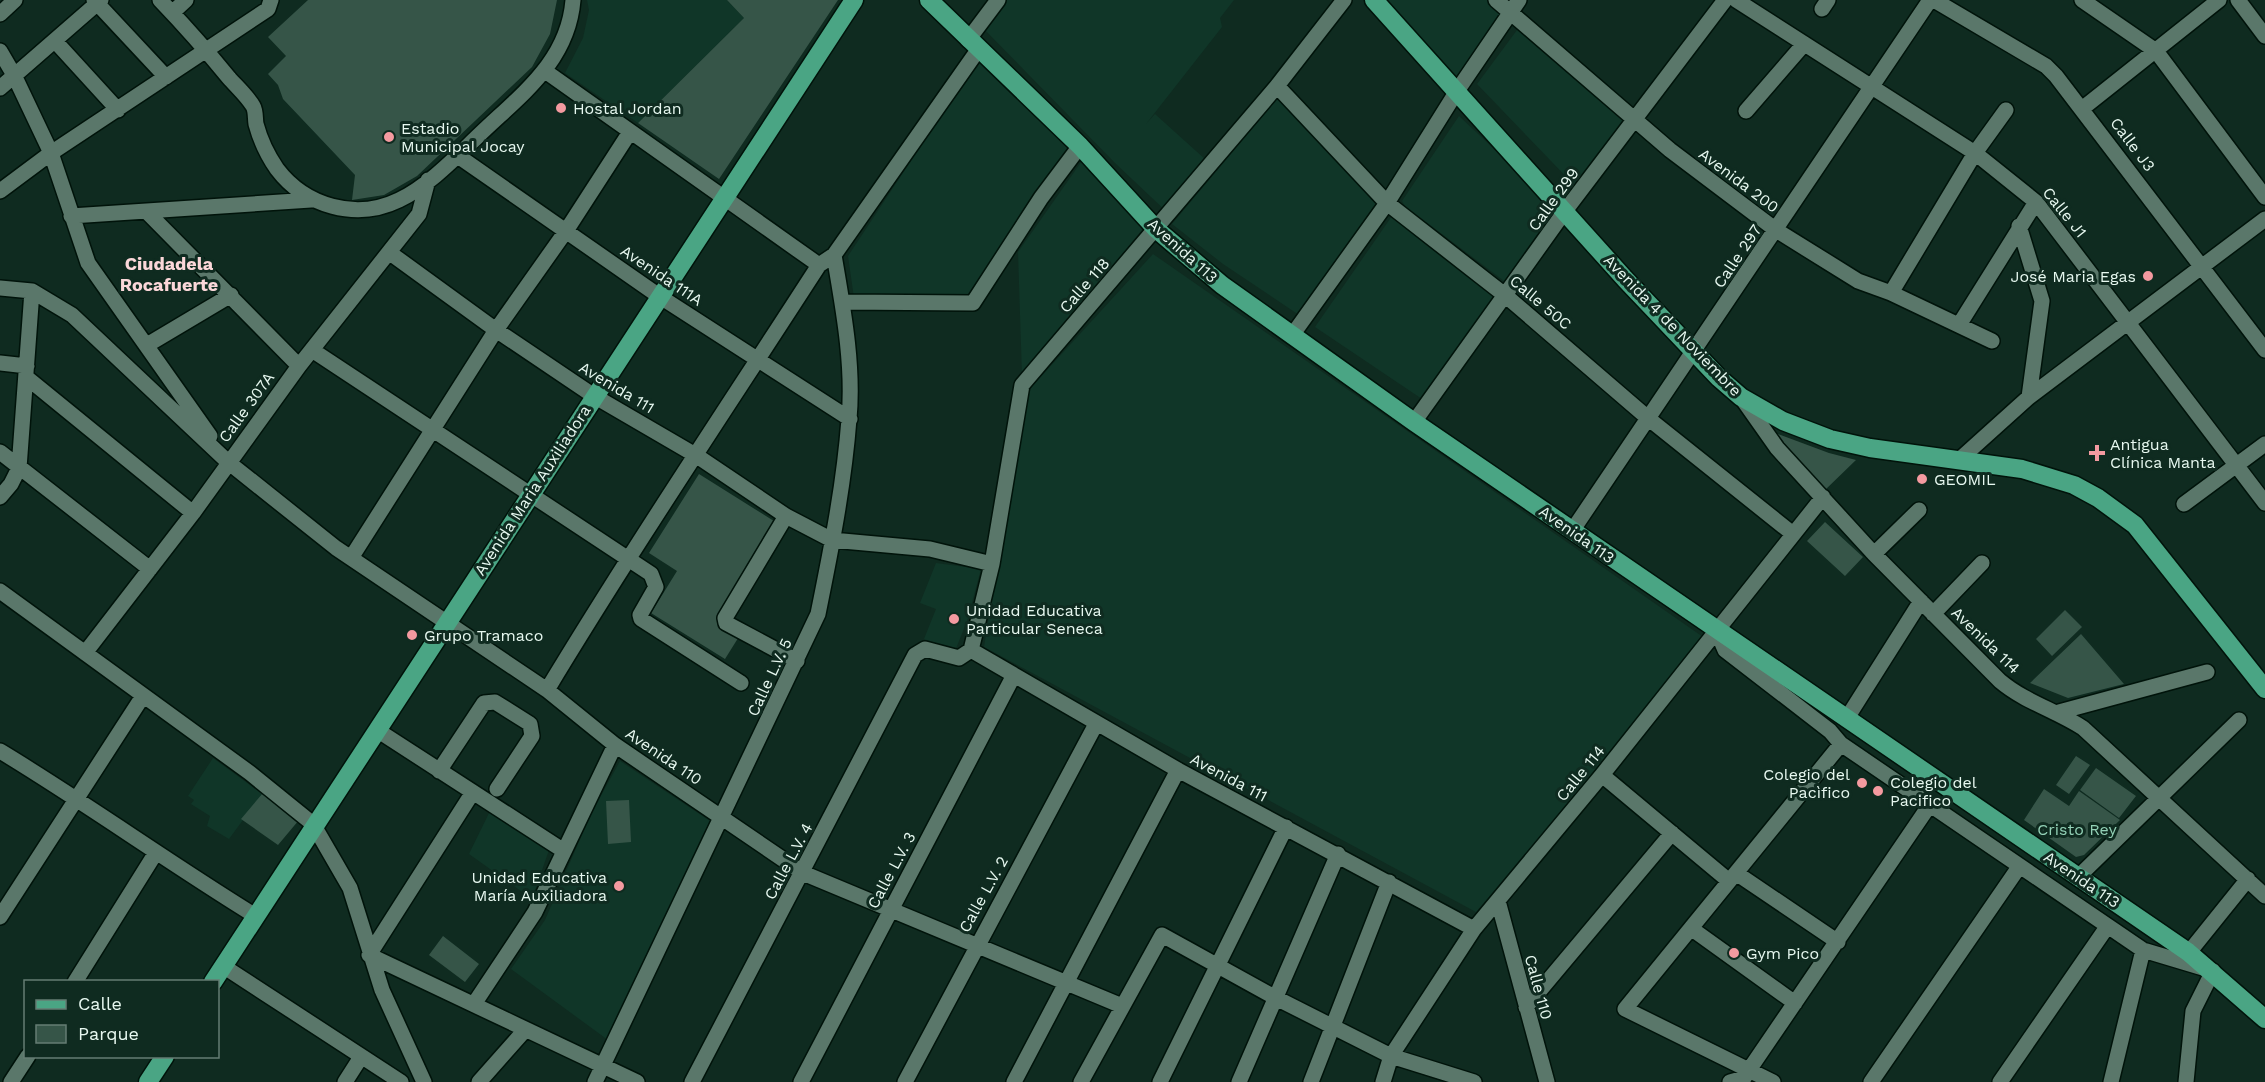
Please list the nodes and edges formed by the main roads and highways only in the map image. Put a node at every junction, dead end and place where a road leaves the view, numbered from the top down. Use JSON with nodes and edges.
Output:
{"nodes":[{"id":1,"x":854,"y":0,"type":"edge"},
{"id":2,"x":929,"y":0,"type":"edge"},
{"id":3,"x":1374,"y":0,"type":"edge"},
{"id":4,"x":2265,"y":689,"type":"edge"},
{"id":5,"x":218,"y":974,"type":"edge"},
{"id":6,"x":2265,"y":1020,"type":"edge"},
{"id":7,"x":164,"y":1058,"type":"edge"},
{"id":8,"x":148,"y":1082,"type":"edge"}],
"edges":[{"from":1,"to":5,"type":"main road","name":"Avenida Maria Auxiliadora"},
{"from":2,"to":6,"type":"main road","name":"Avenida 113"},
{"from":3,"to":4,"type":"main road","name":"Avenida 4 de Noviembre"},
{"from":7,"to":8,"type":"main road"}]}
